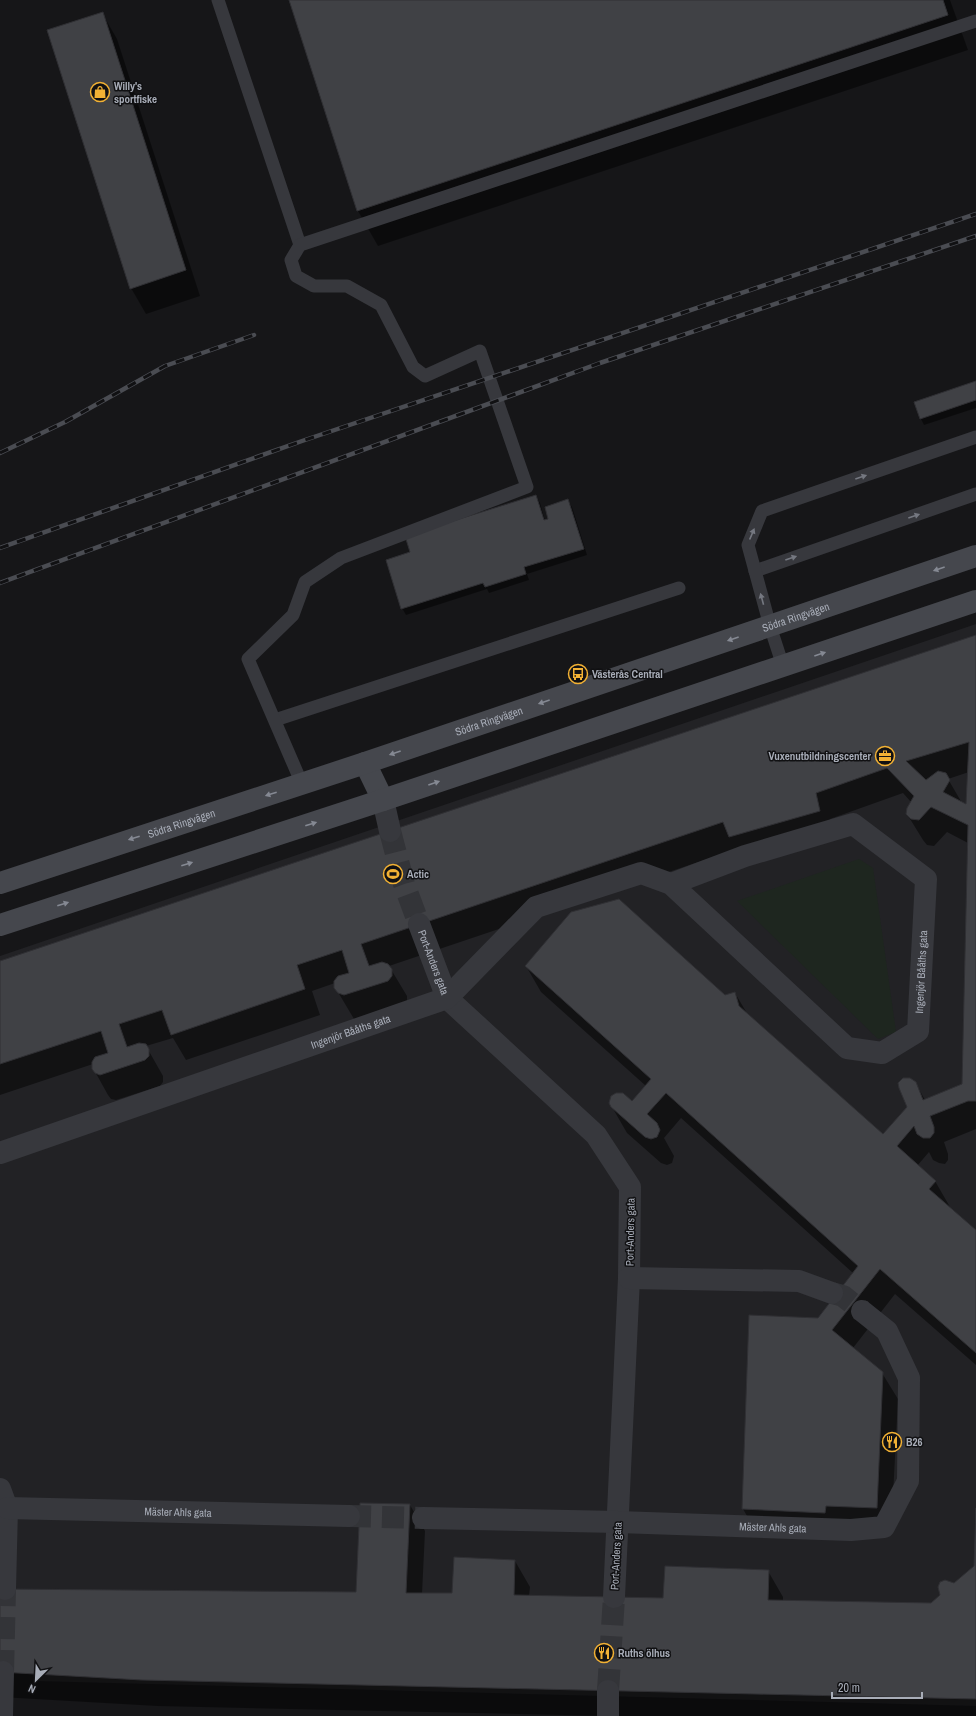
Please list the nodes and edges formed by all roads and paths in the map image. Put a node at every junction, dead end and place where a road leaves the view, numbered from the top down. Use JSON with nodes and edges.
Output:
{"nodes":[{"id":1,"x":218,"y":0,"type":"edge"},
{"id":2,"x":976,"y":21,"type":"edge"},
{"id":3,"x":300,"y":245,"type":"junction"},
{"id":4,"x":976,"y":437,"type":"edge"},
{"id":5,"x":976,"y":494,"type":"edge"},
{"id":6,"x":976,"y":556,"type":"edge"},
{"id":7,"x":754,"y":571,"type":"junction"},
{"id":8,"x":679,"y":588,"type":"dead end"},
{"id":9,"x":976,"y":601,"type":"edge"},
{"id":10,"x":770,"y":626,"type":"junction"},
{"id":11,"x":783,"y":666,"type":"junction"},
{"id":12,"x":275,"y":720,"type":"junction"},
{"id":13,"x":365,"y":763,"type":"junction"},
{"id":14,"x":302,"y":784,"type":"junction"},
{"id":15,"x":383,"y":800,"type":"junction"},
{"id":16,"x":390,"y":831,"type":"tunnel mouth"},
{"id":17,"x":0,"y":882,"type":"edge"},
{"id":18,"x":671,"y":884,"type":"junction"},
{"id":19,"x":419,"y":924,"type":"tunnel mouth"},
{"id":20,"x":0,"y":925,"type":"edge"},
{"id":21,"x":447,"y":998,"type":"junction"},
{"id":22,"x":0,"y":1153,"type":"edge"},
{"id":23,"x":629,"y":1278,"type":"junction"},
{"id":24,"x":832,"y":1293,"type":"tunnel mouth"},
{"id":25,"x":862,"y":1311,"type":"tunnel mouth"},
{"id":26,"x":4,"y":1498,"type":"edge"},
{"id":27,"x":349,"y":1516,"type":"tunnel mouth"},
{"id":28,"x":423,"y":1518,"type":"tunnel mouth"},
{"id":29,"x":618,"y":1522,"type":"junction"},
{"id":30,"x":5,"y":1589,"type":"tunnel mouth"},
{"id":31,"x":614,"y":1597,"type":"tunnel mouth"},
{"id":32,"x":2,"y":1672,"type":"dead end"},
{"id":33,"x":608,"y":1690,"type":"tunnel mouth"},
{"id":34,"x":2,"y":1716,"type":"edge"},
{"id":35,"x":608,"y":1716,"type":"edge"}],
"edges":[{"from":1,"to":3,"type":"lane"},
{"from":2,"to":3,"type":"lane"},
{"from":3,"to":12,"type":"lane"},
{"from":7,"to":4,"type":"lane","one_way":true},
{"from":7,"to":5,"type":"lane","one_way":true},
{"from":6,"to":10,"type":"main road","name":"Södra Ringvägen","one_way":true},
{"from":10,"to":7,"type":"lane","one_way":true},
{"from":8,"to":12,"type":"lane"},
{"from":11,"to":9,"type":"main road","one_way":true},
{"from":10,"to":11,"type":"lane"},
{"from":10,"to":13,"type":"main road","name":"Södra Ringvägen","one_way":true},
{"from":15,"to":11,"type":"main road","one_way":true},
{"from":12,"to":14,"type":"lane"},
{"from":13,"to":14,"type":"main road","name":"Södra Ringvägen"},
{"from":13,"to":15,"type":"main road"},
{"from":14,"to":17,"type":"main road","name":"Södra Ringvägen","one_way":true},
{"from":15,"to":16,"type":"street"},
{"from":20,"to":15,"type":"main road","one_way":true},
{"from":18,"to":18,"type":"street","name":"Ingenjör Bååths gata"},
{"from":18,"to":21,"type":"street","name":"Ingenjör Bååths gata"},
{"from":19,"to":21,"type":"street","name":"Port-Anders gata"},
{"from":21,"to":22,"type":"street","name":"Ingenjör Bååths gata"},
{"from":21,"to":23,"type":"street","name":"Port-Anders gata"},
{"from":23,"to":24,"type":"street"},
{"from":23,"to":29,"type":"street","name":"Port-Anders gata"},
{"from":25,"to":29,"type":"street","name":"Mäster Ahls gata"},
{"from":26,"to":27,"type":"street","name":"Mäster Ahls gata"},
{"from":26,"to":30,"type":"street"},
{"from":28,"to":29,"type":"street","name":"Mäster Ahls gata"},
{"from":29,"to":31,"type":"street","name":"Port-Anders gata"},
{"from":32,"to":34,"type":"street"},
{"from":33,"to":35,"type":"street"}]}
